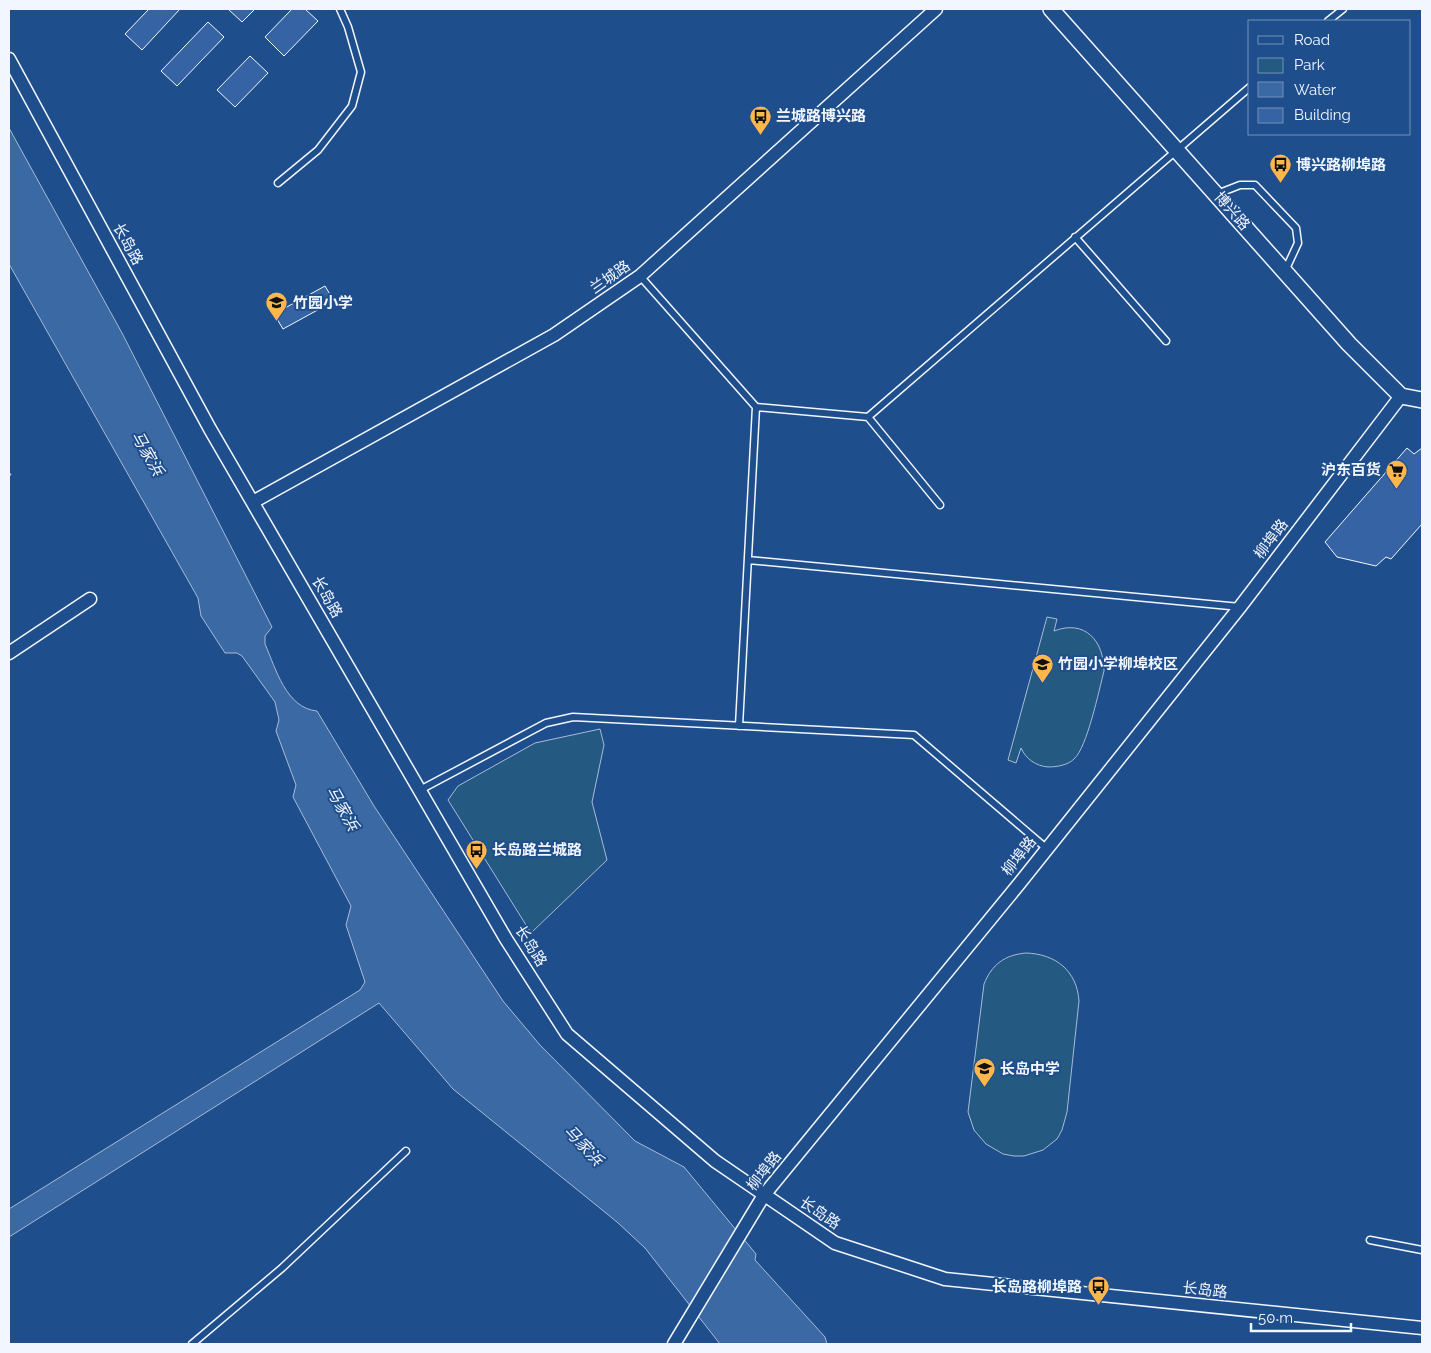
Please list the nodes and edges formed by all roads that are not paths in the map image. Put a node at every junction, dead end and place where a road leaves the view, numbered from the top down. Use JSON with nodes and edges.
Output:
{"nodes":[{"id":1,"x":340,"y":9,"type":"edge"},
{"id":2,"x":936,"y":9,"type":"edge"},
{"id":3,"x":1051,"y":9,"type":"edge"},
{"id":4,"x":1343,"y":9,"type":"edge"},
{"id":5,"x":1329,"y":20,"type":"edge"},
{"id":6,"x":9,"y":59,"type":"edge"},
{"id":7,"x":1248,"y":89,"type":"edge"},
{"id":8,"x":1177,"y":148,"type":"junction"},
{"id":9,"x":278,"y":183,"type":"dead end"},
{"id":10,"x":1217,"y":194,"type":"junction"},
{"id":11,"x":1075,"y":238,"type":"junction"},
{"id":12,"x":1285,"y":271,"type":"junction"},
{"id":13,"x":640,"y":276,"type":"junction"},
{"id":14,"x":1166,"y":341,"type":"dead end"},
{"id":15,"x":1402,"y":396,"type":"junction"},
{"id":16,"x":1422,"y":400,"type":"edge"},
{"id":17,"x":756,"y":406,"type":"junction"},
{"id":18,"x":868,"y":417,"type":"junction"},
{"id":19,"x":253,"y":502,"type":"junction"},
{"id":20,"x":940,"y":505,"type":"dead end"},
{"id":21,"x":748,"y":560,"type":"junction"},
{"id":22,"x":90,"y":599,"type":"dead end"},
{"id":23,"x":1240,"y":607,"type":"junction"},
{"id":24,"x":9,"y":653,"type":"edge"},
{"id":25,"x":739,"y":726,"type":"junction"},
{"id":26,"x":420,"y":790,"type":"junction"},
{"id":27,"x":1046,"y":848,"type":"junction"},
{"id":28,"x":406,"y":1151,"type":"dead end"},
{"id":29,"x":764,"y":1195,"type":"junction"},
{"id":30,"x":1370,"y":1240,"type":"dead end"},
{"id":31,"x":1422,"y":1250,"type":"edge"},
{"id":32,"x":1422,"y":1328,"type":"edge"},
{"id":33,"x":192,"y":1344,"type":"edge"},
{"id":34,"x":674,"y":1344,"type":"edge"}],
"edges":[{"from":1,"to":9,"type":"lane"},
{"from":2,"to":13,"type":"street","name":"兰城路"},
{"from":3,"to":8,"type":"street","name":"博兴路"},
{"from":4,"to":5,"type":"lane"},
{"from":6,"to":19,"type":"street","name":"长岛路"},
{"from":7,"to":8,"type":"lane"},
{"from":8,"to":10,"type":"street","name":"博兴路"},
{"from":8,"to":11,"type":"lane"},
{"from":10,"to":12,"type":"street","name":"博兴路"},
{"from":10,"to":12,"type":"lane"},
{"from":11,"to":14,"type":"lane"},
{"from":11,"to":18,"type":"lane"},
{"from":12,"to":15,"type":"street","name":"博兴路"},
{"from":13,"to":17,"type":"lane"},
{"from":13,"to":19,"type":"street","name":"兰城路"},
{"from":15,"to":16,"type":"street"},
{"from":15,"to":23,"type":"street","name":"柳埠路"},
{"from":17,"to":18,"type":"lane"},
{"from":17,"to":21,"type":"lane"},
{"from":18,"to":20,"type":"lane"},
{"from":19,"to":26,"type":"street","name":"长岛路"},
{"from":21,"to":23,"type":"lane"},
{"from":21,"to":25,"type":"lane"},
{"from":22,"to":24,"type":"street"},
{"from":23,"to":27,"type":"street","name":"柳埠路"},
{"from":25,"to":26,"type":"lane"},
{"from":25,"to":27,"type":"lane"},
{"from":26,"to":29,"type":"street","name":"长岛路"},
{"from":27,"to":29,"type":"street","name":"柳埠路"},
{"from":28,"to":33,"type":"lane"},
{"from":29,"to":32,"type":"street","name":"长岛路"},
{"from":29,"to":34,"type":"street","name":"柳埠路"},
{"from":30,"to":31,"type":"lane"}]}
